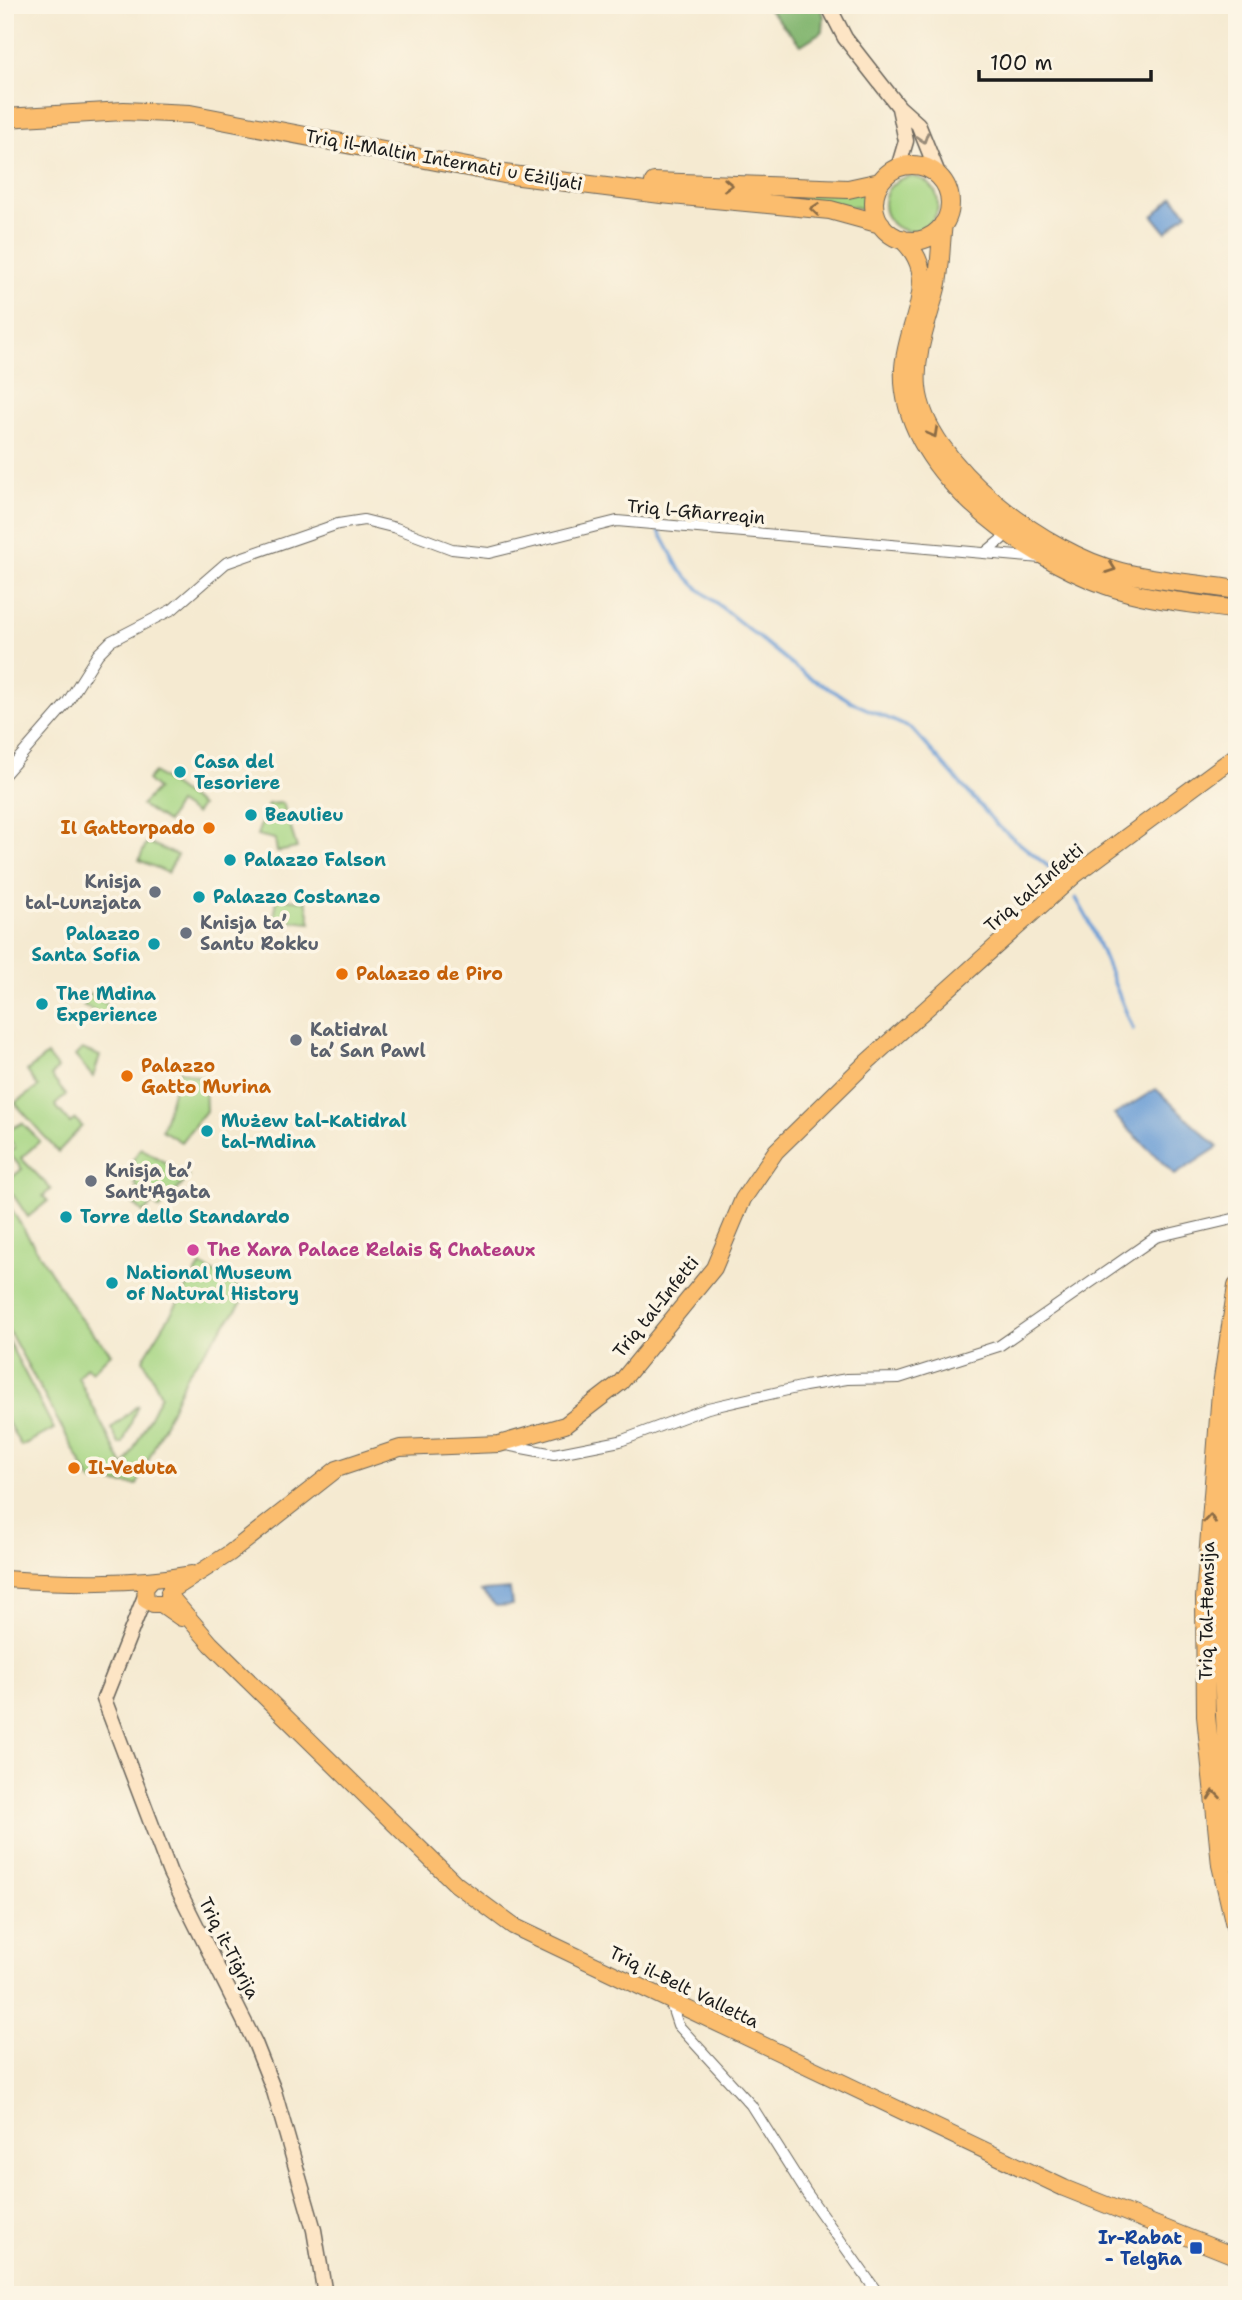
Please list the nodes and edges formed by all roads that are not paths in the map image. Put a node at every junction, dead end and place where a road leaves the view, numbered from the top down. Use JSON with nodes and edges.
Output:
{"nodes":[{"id":1,"x":828,"y":5,"type":"edge"},
{"id":2,"x":5,"y":107,"type":"edge"},
{"id":3,"x":899,"y":107,"type":"junction"},
{"id":4,"x":5,"y":118,"type":"edge"},
{"id":5,"x":898,"y":168,"type":"junction"},
{"id":6,"x":939,"y":176,"type":"junction"},
{"id":7,"x":880,"y":182,"type":"junction"},
{"id":8,"x":881,"y":224,"type":"junction"},
{"id":9,"x":943,"y":224,"type":"junction"},
{"id":10,"x":902,"y":239,"type":"junction"},
{"id":11,"x":1000,"y":525,"type":"junction"},
{"id":12,"x":985,"y":553,"type":"junction"},
{"id":13,"x":1048,"y":558,"type":"junction"},
{"id":14,"x":1237,"y":590,"type":"edge"},
{"id":15,"x":1237,"y":610,"type":"edge"},
{"id":16,"x":1237,"y":755,"type":"edge"},
{"id":17,"x":5,"y":774,"type":"edge"},
{"id":18,"x":1237,"y":1218,"type":"edge"},
{"id":19,"x":1237,"y":1286,"type":"edge"},
{"id":20,"x":1237,"y":1399,"type":"edge"},
{"id":21,"x":499,"y":1444,"type":"junction"},
{"id":22,"x":5,"y":1579,"type":"edge"},
{"id":23,"x":1237,"y":1587,"type":"edge"},
{"id":24,"x":157,"y":1593,"type":"junction"},
{"id":25,"x":1221,"y":1622,"type":"junction"},
{"id":26,"x":1237,"y":1863,"type":"edge"},
{"id":27,"x":1237,"y":1934,"type":"edge"},
{"id":28,"x":670,"y":2001,"type":"junction"},
{"id":29,"x":1237,"y":2257,"type":"edge"},
{"id":30,"x":325,"y":2295,"type":"edge"},
{"id":31,"x":880,"y":2295,"type":"edge"}],
"edges":[{"from":1,"to":3,"type":"main road"},
{"from":2,"to":7,"type":"highway","name":"Triq il-Maltin Internati u Eżiljati","one_way":true},
{"from":3,"to":5,"type":"main road"},
{"from":3,"to":6,"type":"main road","one_way":true},
{"from":8,"to":4,"type":"highway","name":"Triq il-Maltin Internati u Eżiljati","one_way":true},
{"from":5,"to":6,"type":"highway"},
{"from":5,"to":7,"type":"highway"},
{"from":6,"to":9,"type":"highway"},
{"from":7,"to":8,"type":"highway"},
{"from":8,"to":10,"type":"highway"},
{"from":9,"to":10,"type":"highway"},
{"from":9,"to":14,"type":"highway","one_way":true},
{"from":10,"to":11,"type":"highway"},
{"from":11,"to":12,"type":"street"},
{"from":11,"to":13,"type":"highway"},
{"from":12,"to":13,"type":"street","name":"Triq l-Għarreqin"},
{"from":12,"to":17,"type":"street","name":"Triq l-Għarreqin"},
{"from":13,"to":15,"type":"highway"},
{"from":16,"to":21,"type":"main road","name":"Triq tal-Infetti"},
{"from":18,"to":21,"type":"street"},
{"from":27,"to":19,"type":"highway","name":"Triq Tal-Ħemsija","one_way":true},
{"from":20,"to":25,"type":"highway","name":"Triq Tal-Ħemsija"},
{"from":21,"to":24,"type":"main road","name":"Triq tal-Infetti"},
{"from":22,"to":24,"type":"main road"},
{"from":23,"to":25,"type":"street"},
{"from":24,"to":28,"type":"main road","name":"Triq il-Belt Valletta"},
{"from":24,"to":30,"type":"main road","name":"Triq it-Tiġrija"},
{"from":25,"to":26,"type":"highway","name":"Triq Tal-Ħemsija"},
{"from":28,"to":29,"type":"main road","name":"Triq il-Belt Valletta"},
{"from":28,"to":31,"type":"street"}]}
